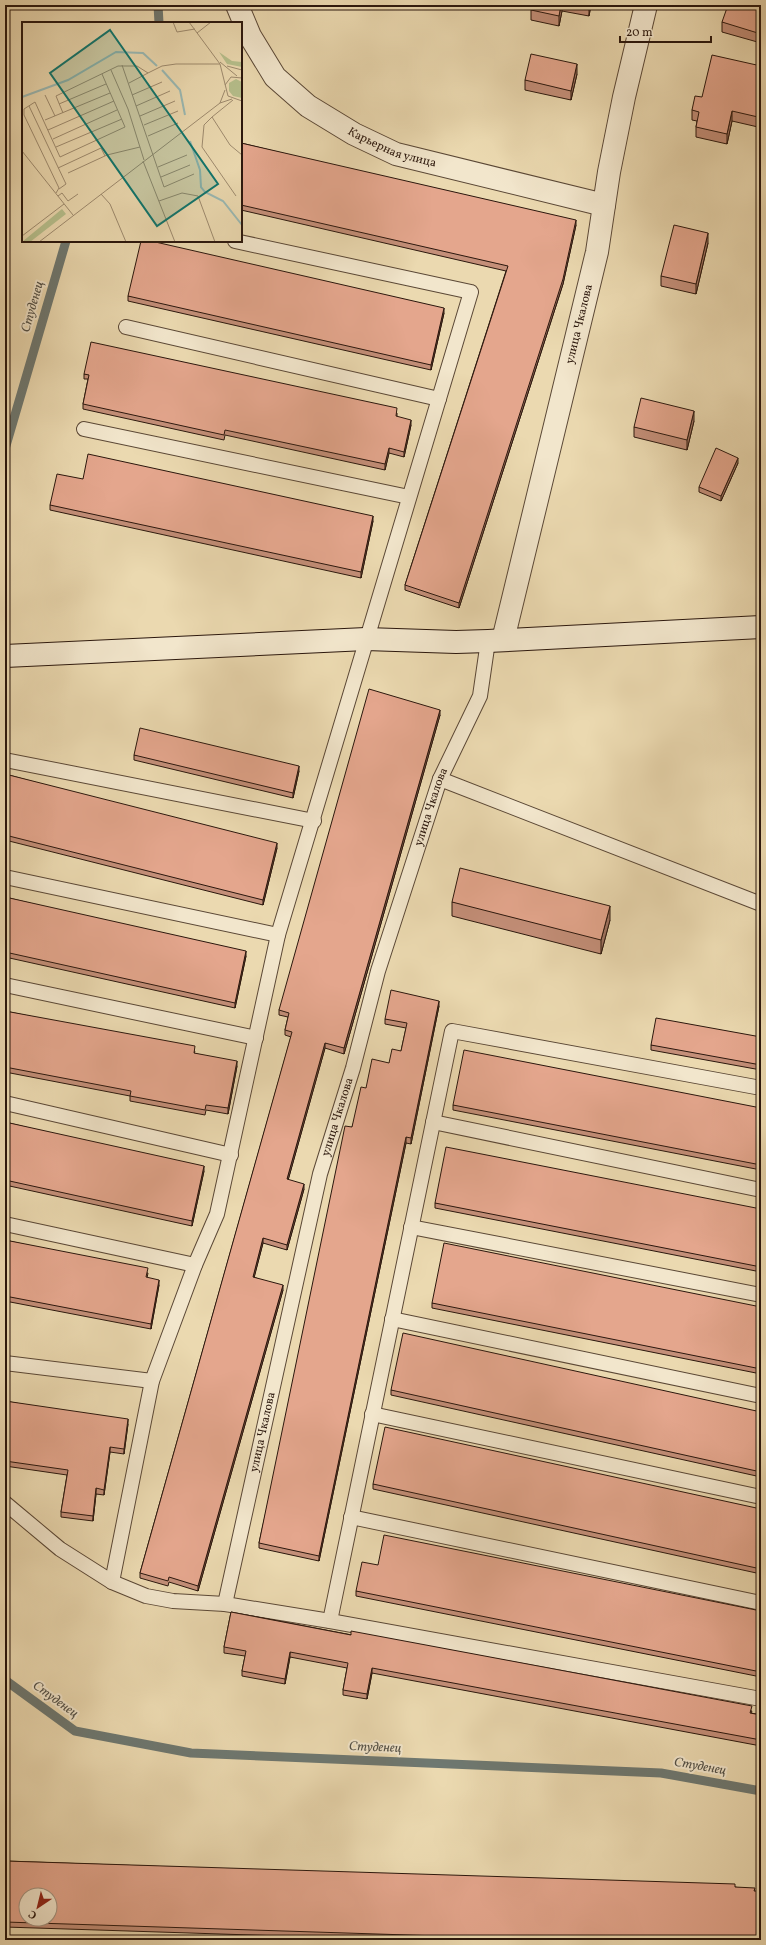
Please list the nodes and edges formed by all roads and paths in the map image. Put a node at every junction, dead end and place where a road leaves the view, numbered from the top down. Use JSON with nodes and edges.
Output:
{"nodes":[{"id":1,"x":237,"y":5,"type":"edge"},
{"id":2,"x":646,"y":5,"type":"edge"},
{"id":3,"x":604,"y":205,"type":"junction"},
{"id":4,"x":240,"y":242,"type":"edge"},
{"id":5,"x":126,"y":327,"type":"dead end"},
{"id":6,"x":439,"y":399,"type":"junction"},
{"id":7,"x":84,"y":429,"type":"dead end"},
{"id":8,"x":409,"y":497,"type":"junction"},
{"id":9,"x":761,"y":627,"type":"edge"},
{"id":10,"x":366,"y":639,"type":"junction"},
{"id":11,"x":495,"y":641,"type":"junction"},
{"id":12,"x":5,"y":656,"type":"edge"},
{"id":13,"x":5,"y":760,"type":"edge"},
{"id":14,"x":440,"y":778,"type":"junction"},
{"id":15,"x":314,"y":820,"type":"junction"},
{"id":16,"x":5,"y":877,"type":"edge"},
{"id":17,"x":761,"y":904,"type":"edge"},
{"id":18,"x":278,"y":935,"type":"junction"},
{"id":19,"x":5,"y":985,"type":"edge"},
{"id":20,"x":256,"y":1038,"type":"junction"},
{"id":21,"x":761,"y":1088,"type":"edge"},
{"id":22,"x":5,"y":1103,"type":"edge"},
{"id":23,"x":433,"y":1122,"type":"junction"},
{"id":24,"x":231,"y":1154,"type":"junction"},
{"id":25,"x":761,"y":1190,"type":"edge"},
{"id":26,"x":5,"y":1224,"type":"edge"},
{"id":27,"x":411,"y":1227,"type":"junction"},
{"id":28,"x":195,"y":1265,"type":"junction"},
{"id":29,"x":761,"y":1295,"type":"edge"},
{"id":30,"x":392,"y":1319,"type":"junction"},
{"id":31,"x":5,"y":1363,"type":"edge"},
{"id":32,"x":152,"y":1381,"type":"junction"},
{"id":33,"x":761,"y":1396,"type":"edge"},
{"id":34,"x":372,"y":1414,"type":"junction"},
{"id":35,"x":761,"y":1497,"type":"edge"},
{"id":36,"x":5,"y":1503,"type":"edge"},
{"id":37,"x":350,"y":1517,"type":"junction"},
{"id":38,"x":112,"y":1582,"type":"junction"},
{"id":39,"x":761,"y":1603,"type":"edge"},
{"id":40,"x":225,"y":1604,"type":"junction"},
{"id":41,"x":330,"y":1621,"type":"junction"},
{"id":42,"x":761,"y":1699,"type":"edge"}],
"edges":[{"from":1,"to":3,"type":"street","name":"Карьерная улица"},
{"from":2,"to":3,"type":"street","name":"улица Чкалова"},
{"from":3,"to":11,"type":"street","name":"улица Чкалова"},
{"from":4,"to":6,"type":"lane"},
{"from":5,"to":6,"type":"lane"},
{"from":6,"to":8,"type":"lane"},
{"from":7,"to":8,"type":"lane"},
{"from":8,"to":10,"type":"lane"},
{"from":9,"to":11,"type":"street"},
{"from":10,"to":11,"type":"street"},
{"from":10,"to":12,"type":"street"},
{"from":10,"to":15,"type":"lane"},
{"from":11,"to":14,"type":"lane","name":"улица Чкалова"},
{"from":13,"to":15,"type":"lane"},
{"from":14,"to":17,"type":"lane"},
{"from":14,"to":40,"type":"lane","name":"улица Чкалова"},
{"from":15,"to":18,"type":"lane"},
{"from":16,"to":18,"type":"lane"},
{"from":18,"to":20,"type":"lane"},
{"from":19,"to":20,"type":"lane"},
{"from":20,"to":24,"type":"lane"},
{"from":21,"to":23,"type":"lane"},
{"from":22,"to":24,"type":"lane"},
{"from":23,"to":25,"type":"lane"},
{"from":23,"to":27,"type":"lane"},
{"from":24,"to":28,"type":"lane"},
{"from":26,"to":28,"type":"lane"},
{"from":27,"to":29,"type":"lane"},
{"from":27,"to":30,"type":"lane"},
{"from":28,"to":32,"type":"lane"},
{"from":30,"to":33,"type":"lane"},
{"from":30,"to":34,"type":"lane"},
{"from":31,"to":32,"type":"lane"},
{"from":32,"to":38,"type":"lane"},
{"from":34,"to":35,"type":"lane"},
{"from":34,"to":37,"type":"lane"},
{"from":36,"to":38,"type":"lane"},
{"from":37,"to":39,"type":"lane"},
{"from":37,"to":41,"type":"lane"},
{"from":38,"to":40,"type":"lane"},
{"from":40,"to":41,"type":"lane"},
{"from":41,"to":42,"type":"lane"}]}
